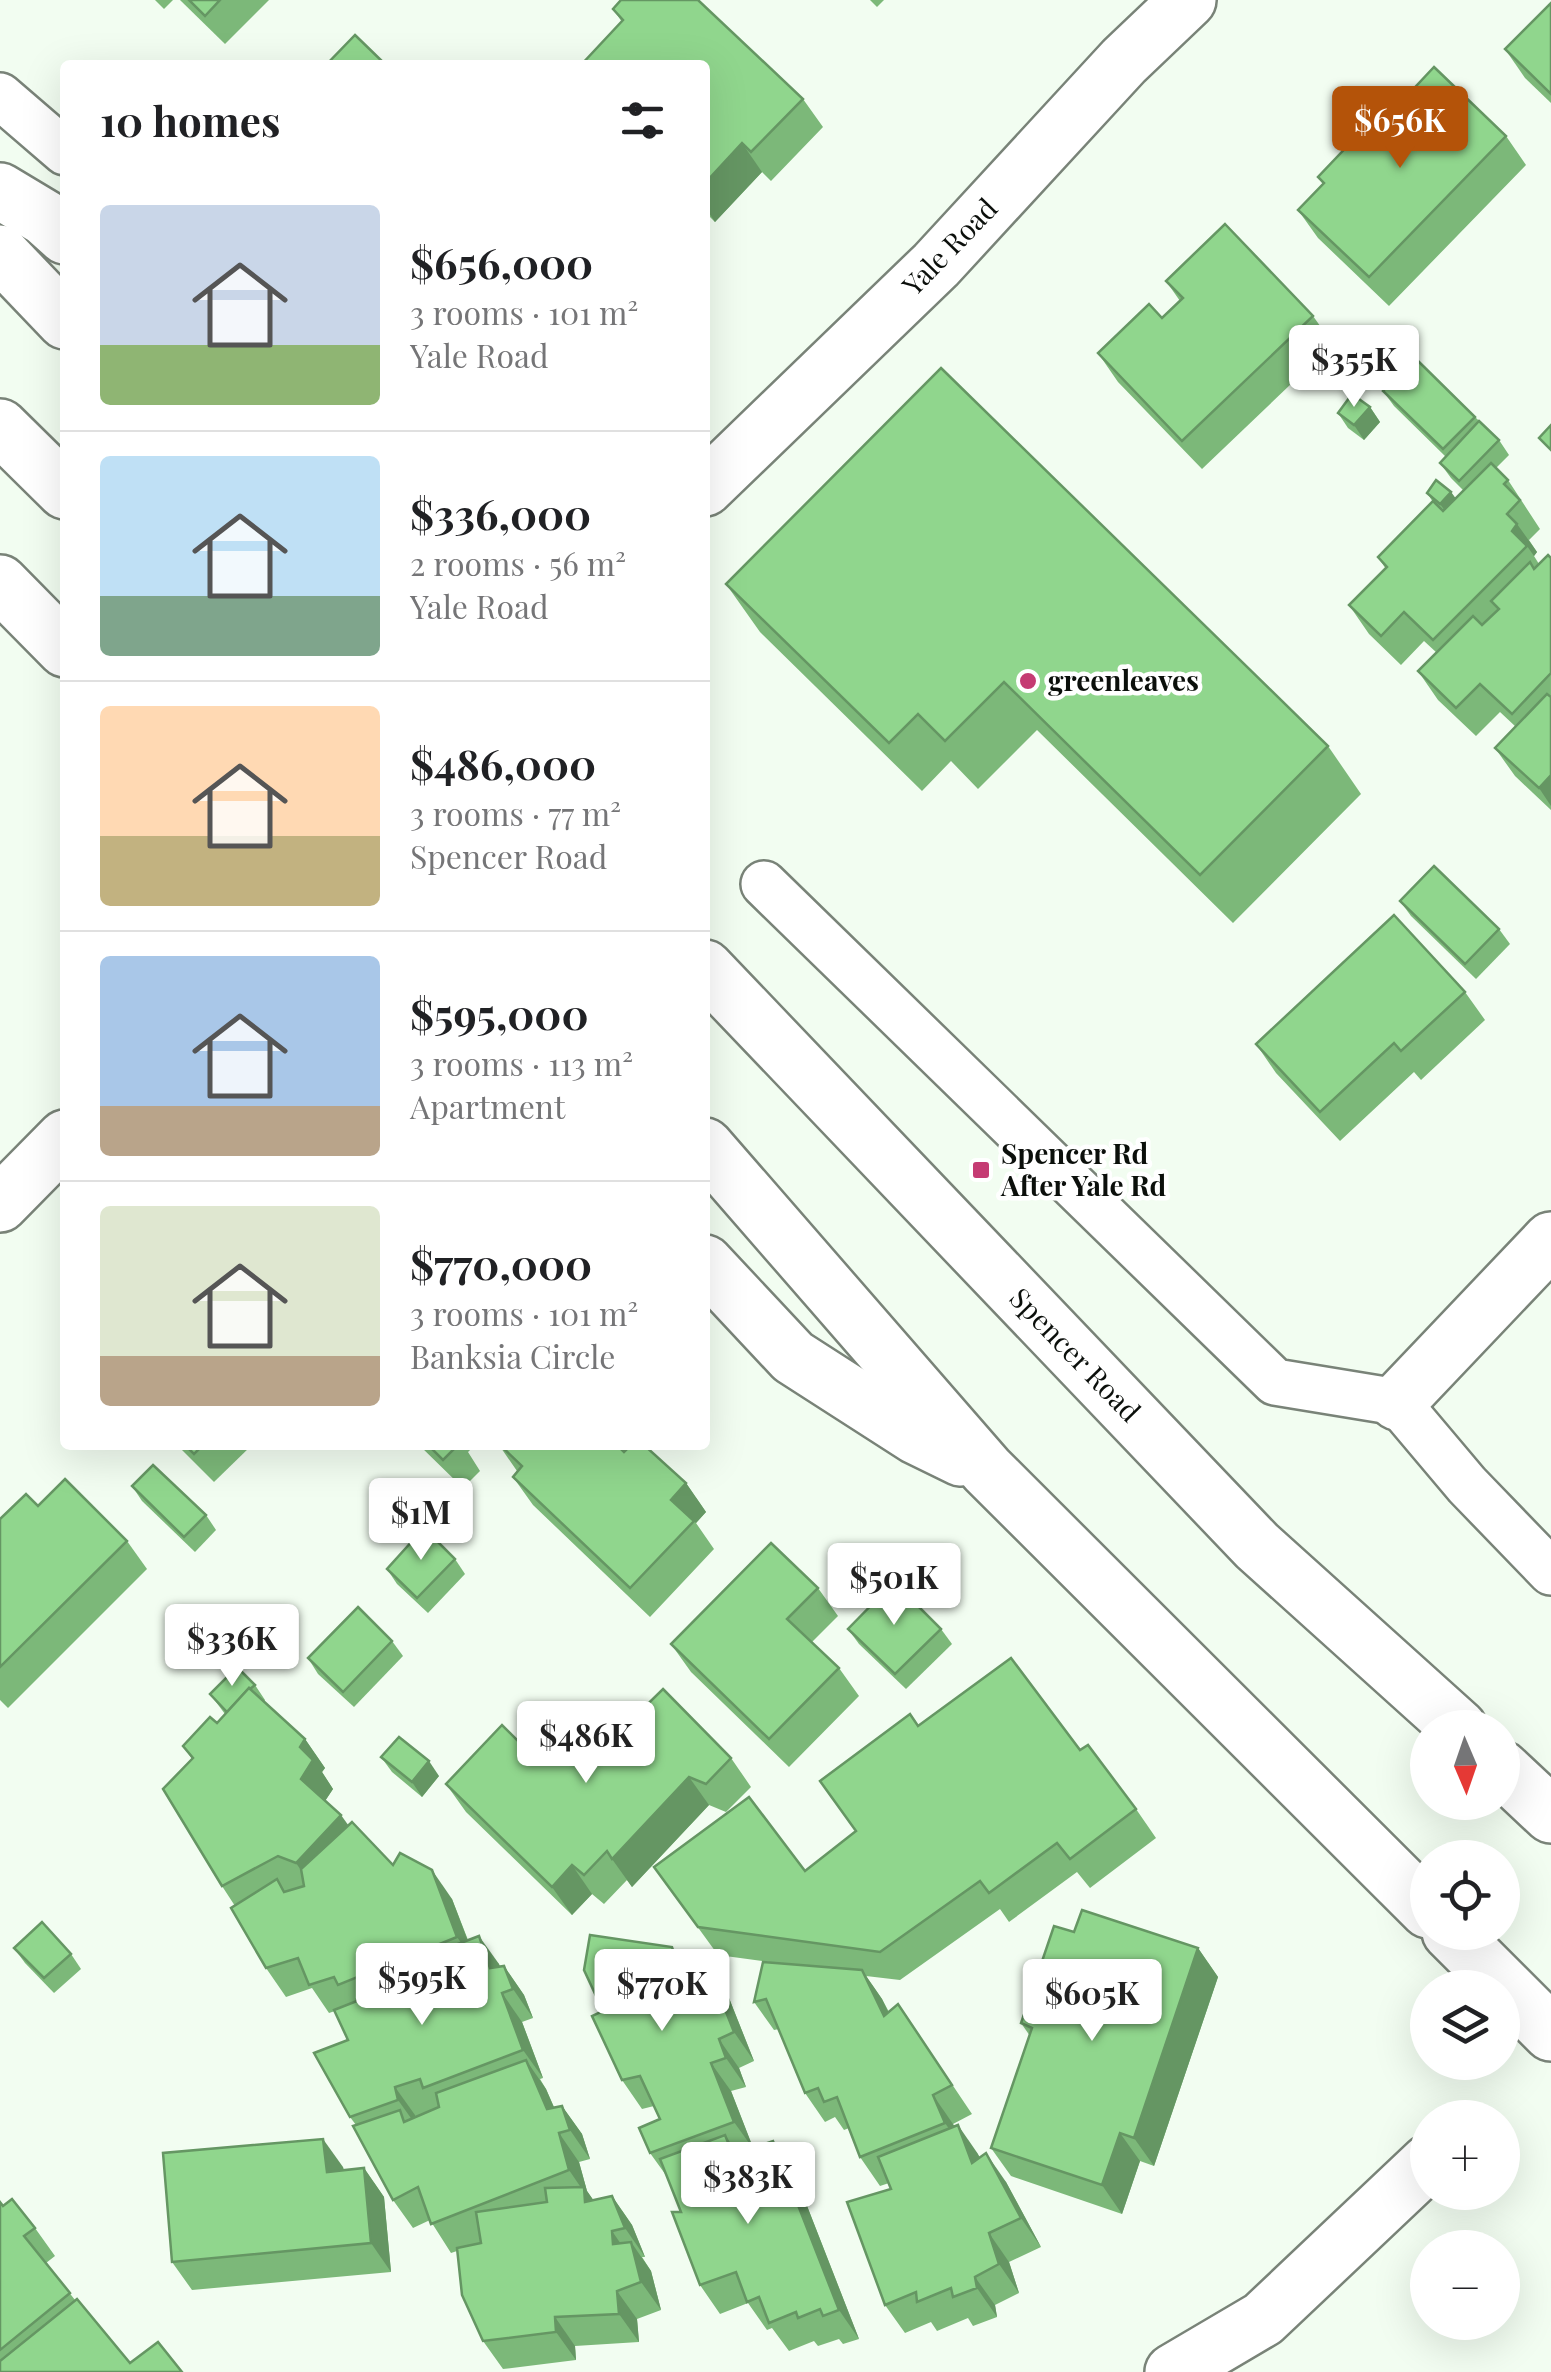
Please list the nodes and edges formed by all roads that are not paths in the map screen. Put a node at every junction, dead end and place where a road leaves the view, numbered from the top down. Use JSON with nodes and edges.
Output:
{"nodes":[{"id":1,"x":1188,"y":0,"type":"edge"},
{"id":2,"x":0,"y":96,"type":"edge"},
{"id":3,"x":60,"y":148,"type":"edge"},
{"id":4,"x":0,"y":190,"type":"edge"},
{"id":5,"x":60,"y":231,"type":"edge"},
{"id":6,"x":0,"y":254,"type":"edge"},
{"id":7,"x":60,"y":316,"type":"edge"},
{"id":8,"x":0,"y":427,"type":"edge"},
{"id":9,"x":710,"y":481,"type":"edge"},
{"id":10,"x":60,"y":485,"type":"edge"},
{"id":11,"x":0,"y":584,"type":"edge"},
{"id":12,"x":60,"y":644,"type":"edge"},
{"id":13,"x":764,"y":884,"type":"dead end"},
{"id":14,"x":710,"y":973,"type":"edge"},
{"id":15,"x":60,"y":1143,"type":"edge"},
{"id":16,"x":710,"y":1152,"type":"edge"},
{"id":17,"x":0,"y":1204,"type":"edge"},
{"id":18,"x":1551,"y":1240,"type":"edge"},
{"id":19,"x":710,"y":1268,"type":"edge"},
{"id":20,"x":1396,"y":1402,"type":"junction"},
{"id":21,"x":987,"y":1470,"type":"junction"},
{"id":22,"x":1551,"y":1572,"type":"edge"},
{"id":23,"x":1411,"y":1682,"type":"junction"},
{"id":24,"x":1440,"y":1710,"type":"edge"},
{"id":25,"x":1466,"y":1710,"type":"edge"},
{"id":26,"x":1520,"y":1736,"type":"edge"},
{"id":27,"x":1551,"y":1764,"type":"edge"},
{"id":28,"x":1520,"y":1786,"type":"edge"},
{"id":29,"x":1551,"y":1815,"type":"edge"},
{"id":30,"x":1410,"y":1892,"type":"edge"},
{"id":31,"x":1468,"y":1950,"type":"edge"},
{"id":32,"x":1551,"y":2033,"type":"edge"},
{"id":33,"x":1410,"y":2180,"type":"edge"},
{"id":34,"x":1173,"y":2372,"type":"edge"}],
"edges":[{"from":1,"to":9,"type":"main road","name":"Yale Road"},
{"from":2,"to":3,"type":"lane"},
{"from":4,"to":5,"type":"main road"},
{"from":6,"to":7,"type":"main road"},
{"from":8,"to":10,"type":"main road"},
{"from":11,"to":12,"type":"main road"},
{"from":13,"to":20,"type":"lane"},
{"from":14,"to":23,"type":"main road","name":"Spencer Road"},
{"from":15,"to":17,"type":"main road"},
{"from":16,"to":21,"type":"main road"},
{"from":18,"to":20,"type":"main road"},
{"from":19,"to":21,"type":"main road"},
{"from":20,"to":22,"type":"lane"},
{"from":21,"to":30,"type":"main road"},
{"from":23,"to":24,"type":"main road","name":"Spencer Road"},
{"from":23,"to":25,"type":"main road"},
{"from":26,"to":27,"type":"main road"},
{"from":28,"to":29,"type":"main road"},
{"from":31,"to":32,"type":"main road"},
{"from":33,"to":34,"type":"main road"}]}
